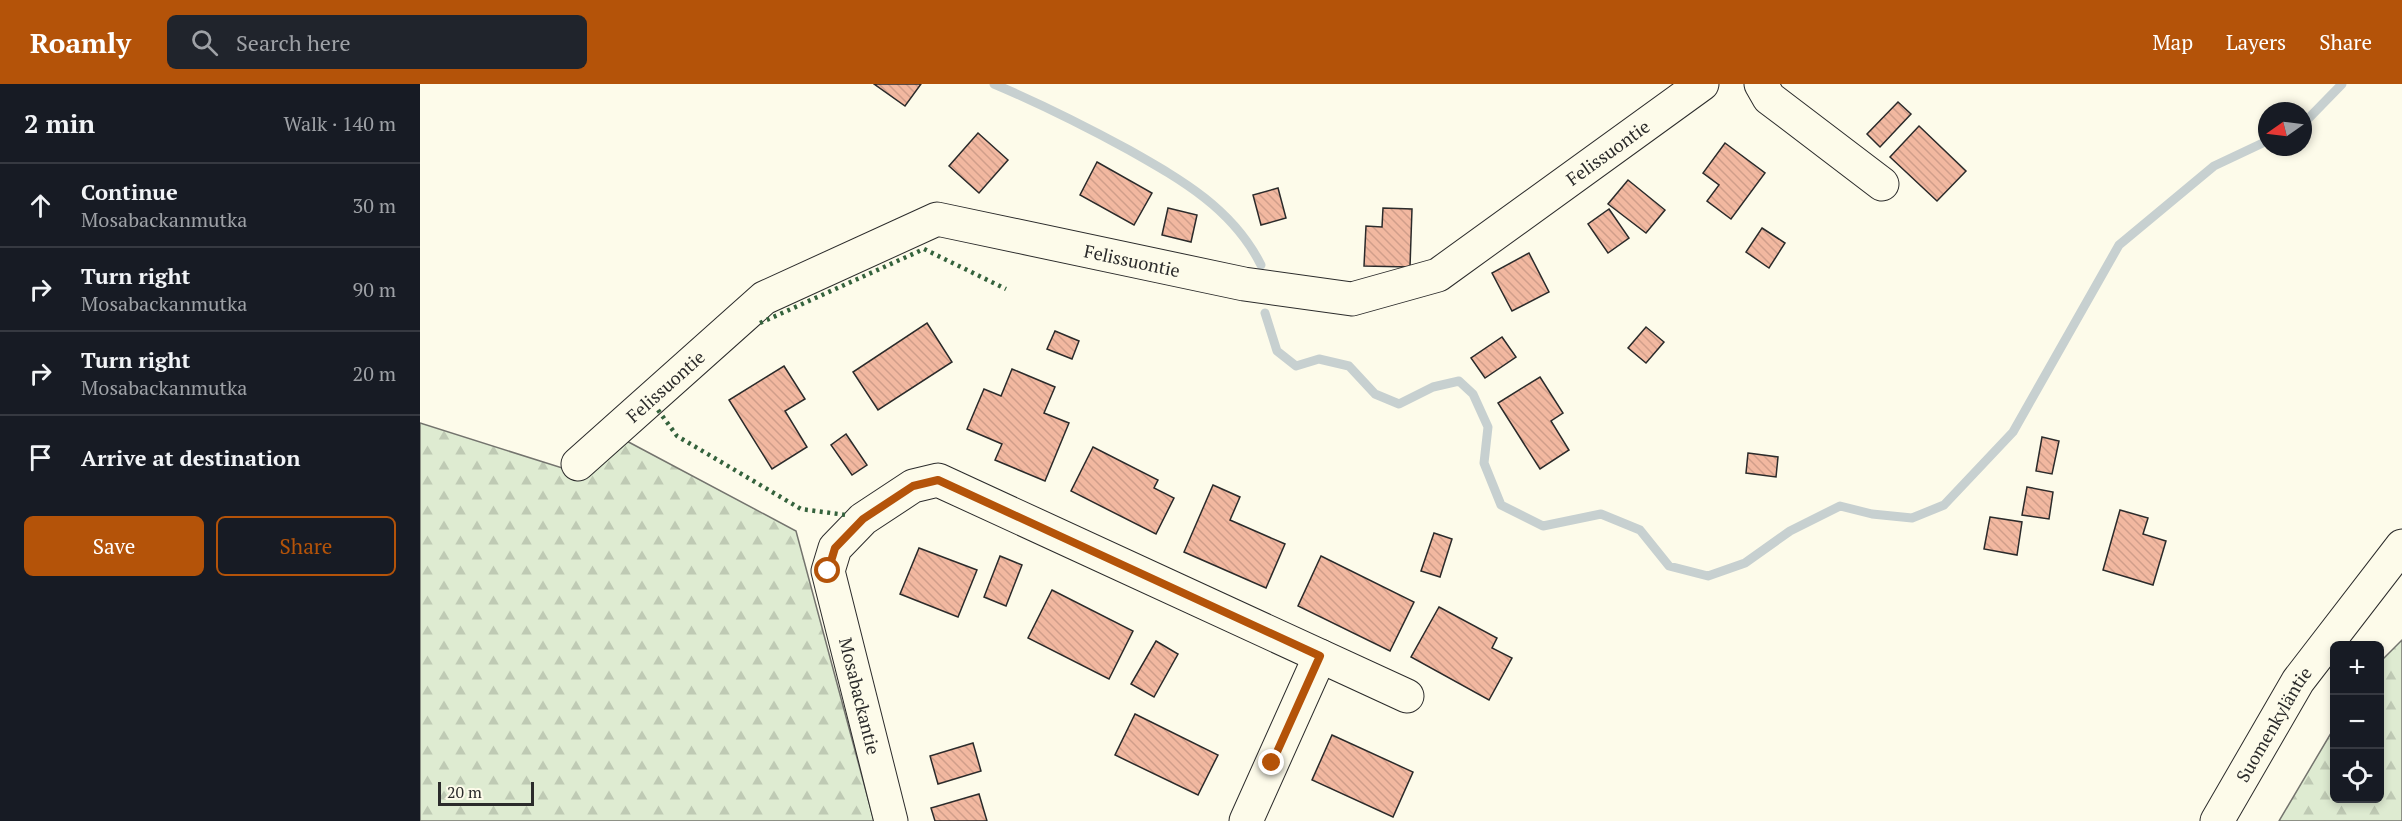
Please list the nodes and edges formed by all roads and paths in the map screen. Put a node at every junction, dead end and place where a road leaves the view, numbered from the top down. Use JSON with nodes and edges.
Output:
{"nodes":[{"id":1,"x":1702,"y":84,"type":"edge"},
{"id":2,"x":1761,"y":84,"type":"edge"},
{"id":3,"x":1882,"y":184,"type":"dead end"},
{"id":4,"x":578,"y":464,"type":"dead end"},
{"id":5,"x":2402,"y":546,"type":"edge"},
{"id":6,"x":1320,"y":656,"type":"junction"},
{"id":7,"x":1407,"y":696,"type":"dead end"},
{"id":8,"x":891,"y":821,"type":"edge"},
{"id":9,"x":1246,"y":821,"type":"edge"},
{"id":10,"x":2217,"y":821,"type":"edge"}],
"edges":[{"from":1,"to":4,"type":"street","name":"Felissuontie"},
{"from":2,"to":3,"type":"street"},
{"from":5,"to":10,"type":"street","name":"Suomenkyläntie"},
{"from":6,"to":7,"type":"street"},
{"from":6,"to":8,"type":"street","name":"Mosabackantie"},
{"from":6,"to":9,"type":"street"}]}
